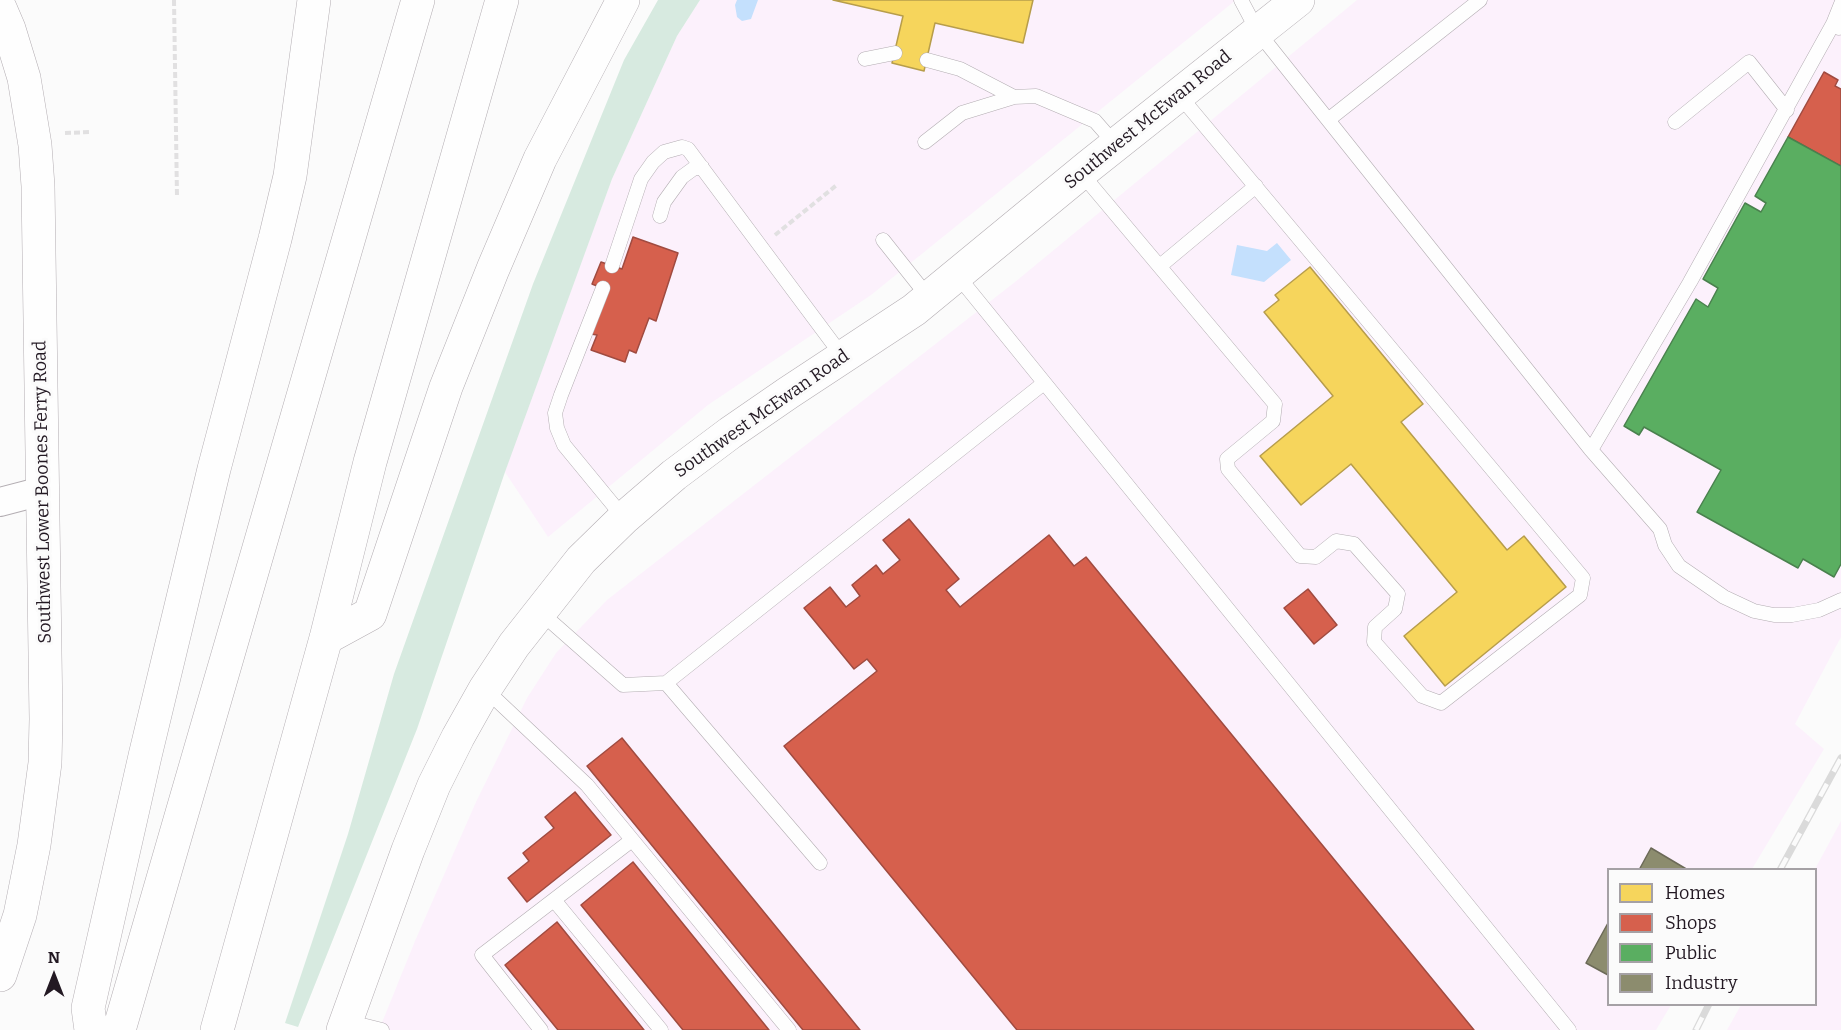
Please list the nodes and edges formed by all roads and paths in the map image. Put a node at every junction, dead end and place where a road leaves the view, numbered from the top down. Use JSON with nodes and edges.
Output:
{"nodes":[{"id":1,"x":174,"y":0,"type":"edge"},
{"id":2,"x":314,"y":0,"type":"edge"},
{"id":3,"x":418,"y":0,"type":"edge"},
{"id":4,"x":502,"y":0,"type":"edge"},
{"id":5,"x":623,"y":0,"type":"edge"},
{"id":6,"x":1241,"y":0,"type":"edge"},
{"id":7,"x":1298,"y":0,"type":"edge"},
{"id":8,"x":1472,"y":2,"type":"edge"},
{"id":9,"x":1841,"y":4,"type":"edge"},
{"id":10,"x":0,"y":8,"type":"edge"},
{"id":11,"x":1837,"y":27,"type":"edge"},
{"id":12,"x":1258,"y":32,"type":"junction"},
{"id":13,"x":895,"y":53,"type":"dead end"},
{"id":14,"x":865,"y":58,"type":"dead end"},
{"id":15,"x":927,"y":60,"type":"dead end"},
{"id":16,"x":1179,"y":95,"type":"junction"},
{"id":17,"x":1014,"y":97,"type":"junction"},
{"id":18,"x":1787,"y":110,"type":"junction"},
{"id":19,"x":1328,"y":120,"type":"junction"},
{"id":20,"x":1675,"y":122,"type":"dead end"},
{"id":21,"x":925,"y":142,"type":"dead end"},
{"id":22,"x":1116,"y":145,"type":"junction"},
{"id":23,"x":702,"y":167,"type":"junction"},
{"id":24,"x":1082,"y":173,"type":"junction"},
{"id":25,"x":838,"y":184,"type":"dead end"},
{"id":26,"x":1256,"y":186,"type":"junction"},
{"id":27,"x":177,"y":197,"type":"dead end"},
{"id":28,"x":660,"y":216,"type":"dead end"},
{"id":29,"x":883,"y":240,"type":"dead end"},
{"id":30,"x":761,"y":246,"type":"junction"},
{"id":31,"x":612,"y":266,"type":"dead end"},
{"id":32,"x":1160,"y":266,"type":"junction"},
{"id":33,"x":957,"y":275,"type":"junction"},
{"id":34,"x":603,"y":288,"type":"dead end"},
{"id":35,"x":929,"y":298,"type":"junction"},
{"id":36,"x":843,"y":357,"type":"junction"},
{"id":37,"x":1044,"y":383,"type":"junction"},
{"id":38,"x":1591,"y":450,"type":"junction"},
{"id":39,"x":42,"y":491,"type":"junction"},
{"id":40,"x":0,"y":502,"type":"edge"},
{"id":41,"x":624,"y":518,"type":"junction"},
{"id":42,"x":1841,"y":600,"type":"edge"},
{"id":43,"x":540,"y":611,"type":"junction"},
{"id":44,"x":326,"y":638,"type":"junction"},
{"id":45,"x":666,"y":683,"type":"junction"},
{"id":46,"x":485,"y":690,"type":"junction"},
{"id":47,"x":632,"y":840,"type":"junction"},
{"id":48,"x":820,"y":863,"type":"dead end"},
{"id":49,"x":554,"y":900,"type":"junction"},
{"id":50,"x":0,"y":975,"type":"edge"},
{"id":51,"x":345,"y":1025,"type":"edge"},
{"id":52,"x":91,"y":1030,"type":"edge"},
{"id":53,"x":119,"y":1030,"type":"edge"},
{"id":54,"x":217,"y":1030,"type":"edge"},
{"id":55,"x":382,"y":1030,"type":"edge"},
{"id":56,"x":541,"y":1030,"type":"edge"},
{"id":57,"x":661,"y":1030,"type":"edge"},
{"id":58,"x":789,"y":1030,"type":"edge"},
{"id":59,"x":1569,"y":1030,"type":"edge"}],
"edges":[{"from":1,"to":27,"type":"path"},
{"from":2,"to":52,"type":"main road"},
{"from":3,"to":53,"type":"main road"},
{"from":4,"to":44,"type":"main road"},
{"from":5,"to":44,"type":"main road"},
{"from":6,"to":12,"type":"lane"},
{"from":7,"to":12,"type":"main road","name":"Southwest McEwan Road"},
{"from":8,"to":19,"type":"lane"},
{"from":9,"to":11,"type":"lane"},
{"from":10,"to":39,"type":"main road","name":"Southwest Lower Boones Ferry Road"},
{"from":11,"to":18,"type":"lane"},
{"from":12,"to":16,"type":"main road","name":"Southwest McEwan Road"},
{"from":12,"to":19,"type":"lane"},
{"from":13,"to":14,"type":"lane"},
{"from":15,"to":17,"type":"lane"},
{"from":16,"to":22,"type":"main road","name":"Southwest McEwan Road"},
{"from":16,"to":26,"type":"lane"},
{"from":17,"to":21,"type":"lane"},
{"from":17,"to":22,"type":"lane"},
{"from":18,"to":20,"type":"lane"},
{"from":18,"to":38,"type":"lane"},
{"from":19,"to":38,"type":"lane"},
{"from":22,"to":24,"type":"main road","name":"Southwest McEwan Road"},
{"from":23,"to":28,"type":"lane"},
{"from":23,"to":30,"type":"lane"},
{"from":23,"to":31,"type":"lane"},
{"from":24,"to":32,"type":"lane"},
{"from":24,"to":33,"type":"main road","name":"Southwest McEwan Road"},
{"from":25,"to":30,"type":"path"},
{"from":26,"to":32,"type":"lane"},
{"from":26,"to":32,"type":"lane"},
{"from":29,"to":35,"type":"lane"},
{"from":30,"to":36,"type":"lane"},
{"from":33,"to":35,"type":"main road","name":"Southwest McEwan Road"},
{"from":33,"to":37,"type":"lane"},
{"from":34,"to":41,"type":"lane"},
{"from":35,"to":36,"type":"main road","name":"Southwest McEwan Road"},
{"from":36,"to":41,"type":"main road","name":"Southwest McEwan Road"},
{"from":37,"to":45,"type":"lane"},
{"from":37,"to":59,"type":"lane"},
{"from":38,"to":42,"type":"lane"},
{"from":39,"to":40,"type":"street"},
{"from":39,"to":50,"type":"main road","name":"Southwest Lower Boones Ferry Road"},
{"from":41,"to":43,"type":"main road","name":"Southwest McEwan Road"},
{"from":43,"to":45,"type":"lane"},
{"from":43,"to":46,"type":"main road","name":"Southwest McEwan Road"},
{"from":44,"to":54,"type":"main road"},
{"from":45,"to":48,"type":"lane"},
{"from":46,"to":47,"type":"lane"},
{"from":46,"to":51,"type":"main road","name":"Southwest McEwan Road"},
{"from":47,"to":49,"type":"lane"},
{"from":47,"to":58,"type":"lane"},
{"from":49,"to":56,"type":"lane"},
{"from":49,"to":57,"type":"lane"},
{"from":51,"to":55,"type":"lane"}]}
